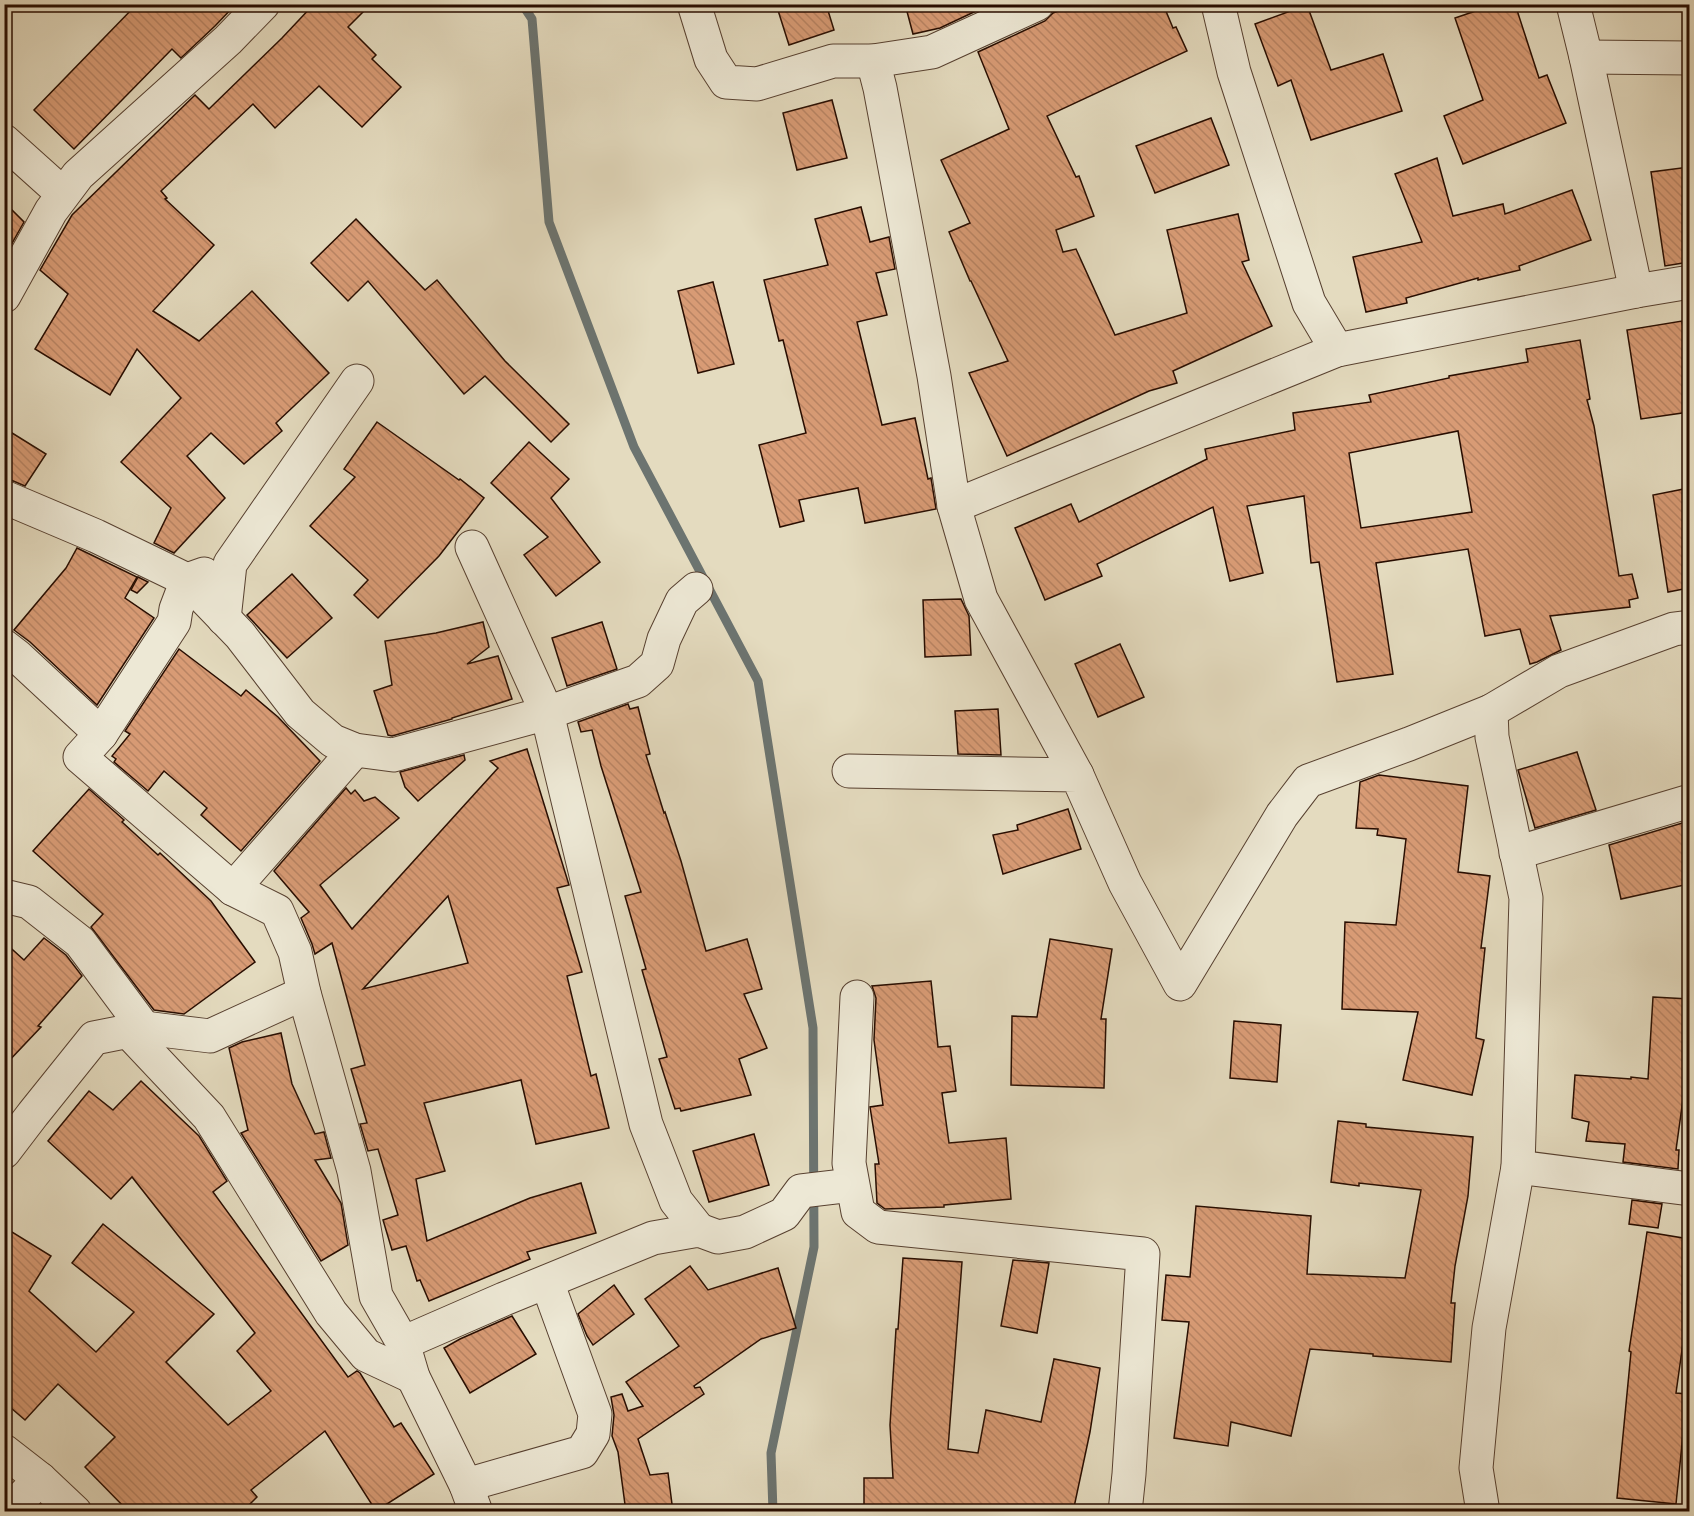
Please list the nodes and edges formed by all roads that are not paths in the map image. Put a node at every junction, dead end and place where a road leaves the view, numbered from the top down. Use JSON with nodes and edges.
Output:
{"nodes":[{"id":1,"x":263,"y":4,"type":"edge"},
{"id":2,"x":694,"y":4,"type":"edge"},
{"id":3,"x":1038,"y":4,"type":"edge"},
{"id":4,"x":1218,"y":4,"type":"edge"},
{"id":5,"x":1573,"y":4,"type":"edge"},
{"id":6,"x":1587,"y":57,"type":"junction"},
{"id":7,"x":1689,"y":58,"type":"edge"},
{"id":8,"x":873,"y":61,"type":"junction"},
{"id":9,"x":4,"y":141,"type":"edge"},
{"id":10,"x":63,"y":194,"type":"junction"},
{"id":11,"x":1689,"y":282,"type":"edge"},
{"id":12,"x":1635,"y":291,"type":"junction"},
{"id":13,"x":4,"y":296,"type":"edge"},
{"id":14,"x":1337,"y":350,"type":"junction"},
{"id":15,"x":357,"y":381,"type":"dead end"},
{"id":16,"x":4,"y":497,"type":"edge"},
{"id":17,"x":954,"y":506,"type":"junction"},
{"id":18,"x":472,"y":547,"type":"dead end"},
{"id":19,"x":230,"y":564,"type":"junction"},
{"id":20,"x":187,"y":580,"type":"junction"},
{"id":21,"x":696,"y":589,"type":"dead end"},
{"id":22,"x":224,"y":619,"type":"junction"},
{"id":23,"x":1689,"y":627,"type":"edge"},
{"id":24,"x":4,"y":646,"type":"edge"},
{"id":25,"x":1491,"y":711,"type":"junction"},
{"id":26,"x":547,"y":713,"type":"junction"},
{"id":27,"x":101,"y":734,"type":"junction"},
{"id":28,"x":355,"y":750,"type":"junction"},
{"id":29,"x":849,"y":771,"type":"dead end"},
{"id":30,"x":1077,"y":775,"type":"junction"},
{"id":31,"x":1689,"y":801,"type":"edge"},
{"id":32,"x":1516,"y":853,"type":"junction"},
{"id":33,"x":233,"y":889,"type":"junction"},
{"id":34,"x":4,"y":896,"type":"edge"},
{"id":35,"x":304,"y":993,"type":"junction"},
{"id":36,"x":857,"y":998,"type":"dead end"},
{"id":37,"x":136,"y":1029,"type":"junction"},
{"id":38,"x":4,"y":1152,"type":"edge"},
{"id":39,"x":1518,"y":1167,"type":"junction"},
{"id":40,"x":852,"y":1185,"type":"junction"},
{"id":41,"x":1689,"y":1189,"type":"edge"},
{"id":42,"x":676,"y":1201,"type":"junction"},
{"id":43,"x":699,"y":1230,"type":"junction"},
{"id":44,"x":653,"y":1238,"type":"junction"},
{"id":45,"x":547,"y":1282,"type":"junction"},
{"id":46,"x":403,"y":1343,"type":"junction"},
{"id":47,"x":413,"y":1377,"type":"junction"},
{"id":48,"x":4,"y":1451,"type":"edge"},
{"id":49,"x":40,"y":1479,"type":"junction"},
{"id":50,"x":471,"y":1498,"type":"edge"},
{"id":51,"x":8,"y":1512,"type":"edge"},
{"id":52,"x":75,"y":1512,"type":"edge"},
{"id":53,"x":1125,"y":1512,"type":"edge"},
{"id":54,"x":1483,"y":1512,"type":"edge"}],
"edges":[{"from":1,"to":10,"type":"street"},
{"from":2,"to":8,"type":"street"},
{"from":3,"to":8,"type":"street"},
{"from":4,"to":14,"type":"street"},
{"from":5,"to":6,"type":"street"},
{"from":6,"to":7,"type":"street"},
{"from":6,"to":12,"type":"street"},
{"from":8,"to":17,"type":"street"},
{"from":9,"to":10,"type":"street"},
{"from":10,"to":13,"type":"street"},
{"from":11,"to":12,"type":"street"},
{"from":12,"to":14,"type":"street"},
{"from":14,"to":17,"type":"street"},
{"from":15,"to":19,"type":"street"},
{"from":16,"to":20,"type":"street"},
{"from":17,"to":30,"type":"street"},
{"from":18,"to":26,"type":"street"},
{"from":19,"to":20,"type":"street"},
{"from":19,"to":22,"type":"street"},
{"from":20,"to":22,"type":"street"},
{"from":20,"to":27,"type":"street"},
{"from":21,"to":26,"type":"street"},
{"from":22,"to":28,"type":"street"},
{"from":23,"to":25,"type":"street"},
{"from":24,"to":27,"type":"street"},
{"from":25,"to":30,"type":"street"},
{"from":25,"to":32,"type":"street"},
{"from":26,"to":28,"type":"street"},
{"from":26,"to":42,"type":"street"},
{"from":27,"to":33,"type":"street"},
{"from":28,"to":33,"type":"street"},
{"from":29,"to":30,"type":"street"},
{"from":31,"to":32,"type":"street"},
{"from":32,"to":39,"type":"street"},
{"from":33,"to":35,"type":"street"},
{"from":34,"to":37,"type":"street"},
{"from":35,"to":37,"type":"street"},
{"from":35,"to":46,"type":"street"},
{"from":36,"to":40,"type":"street"},
{"from":37,"to":38,"type":"street"},
{"from":37,"to":47,"type":"street"},
{"from":39,"to":41,"type":"street"},
{"from":39,"to":54,"type":"street"},
{"from":40,"to":43,"type":"street"},
{"from":40,"to":53,"type":"street"},
{"from":42,"to":43,"type":"street"},
{"from":42,"to":44,"type":"street"},
{"from":43,"to":44,"type":"street"},
{"from":44,"to":45,"type":"street"},
{"from":45,"to":46,"type":"street"},
{"from":45,"to":50,"type":"street"},
{"from":46,"to":47,"type":"street"},
{"from":47,"to":50,"type":"street"},
{"from":48,"to":49,"type":"street"},
{"from":49,"to":51,"type":"street"},
{"from":49,"to":52,"type":"street"}]}
